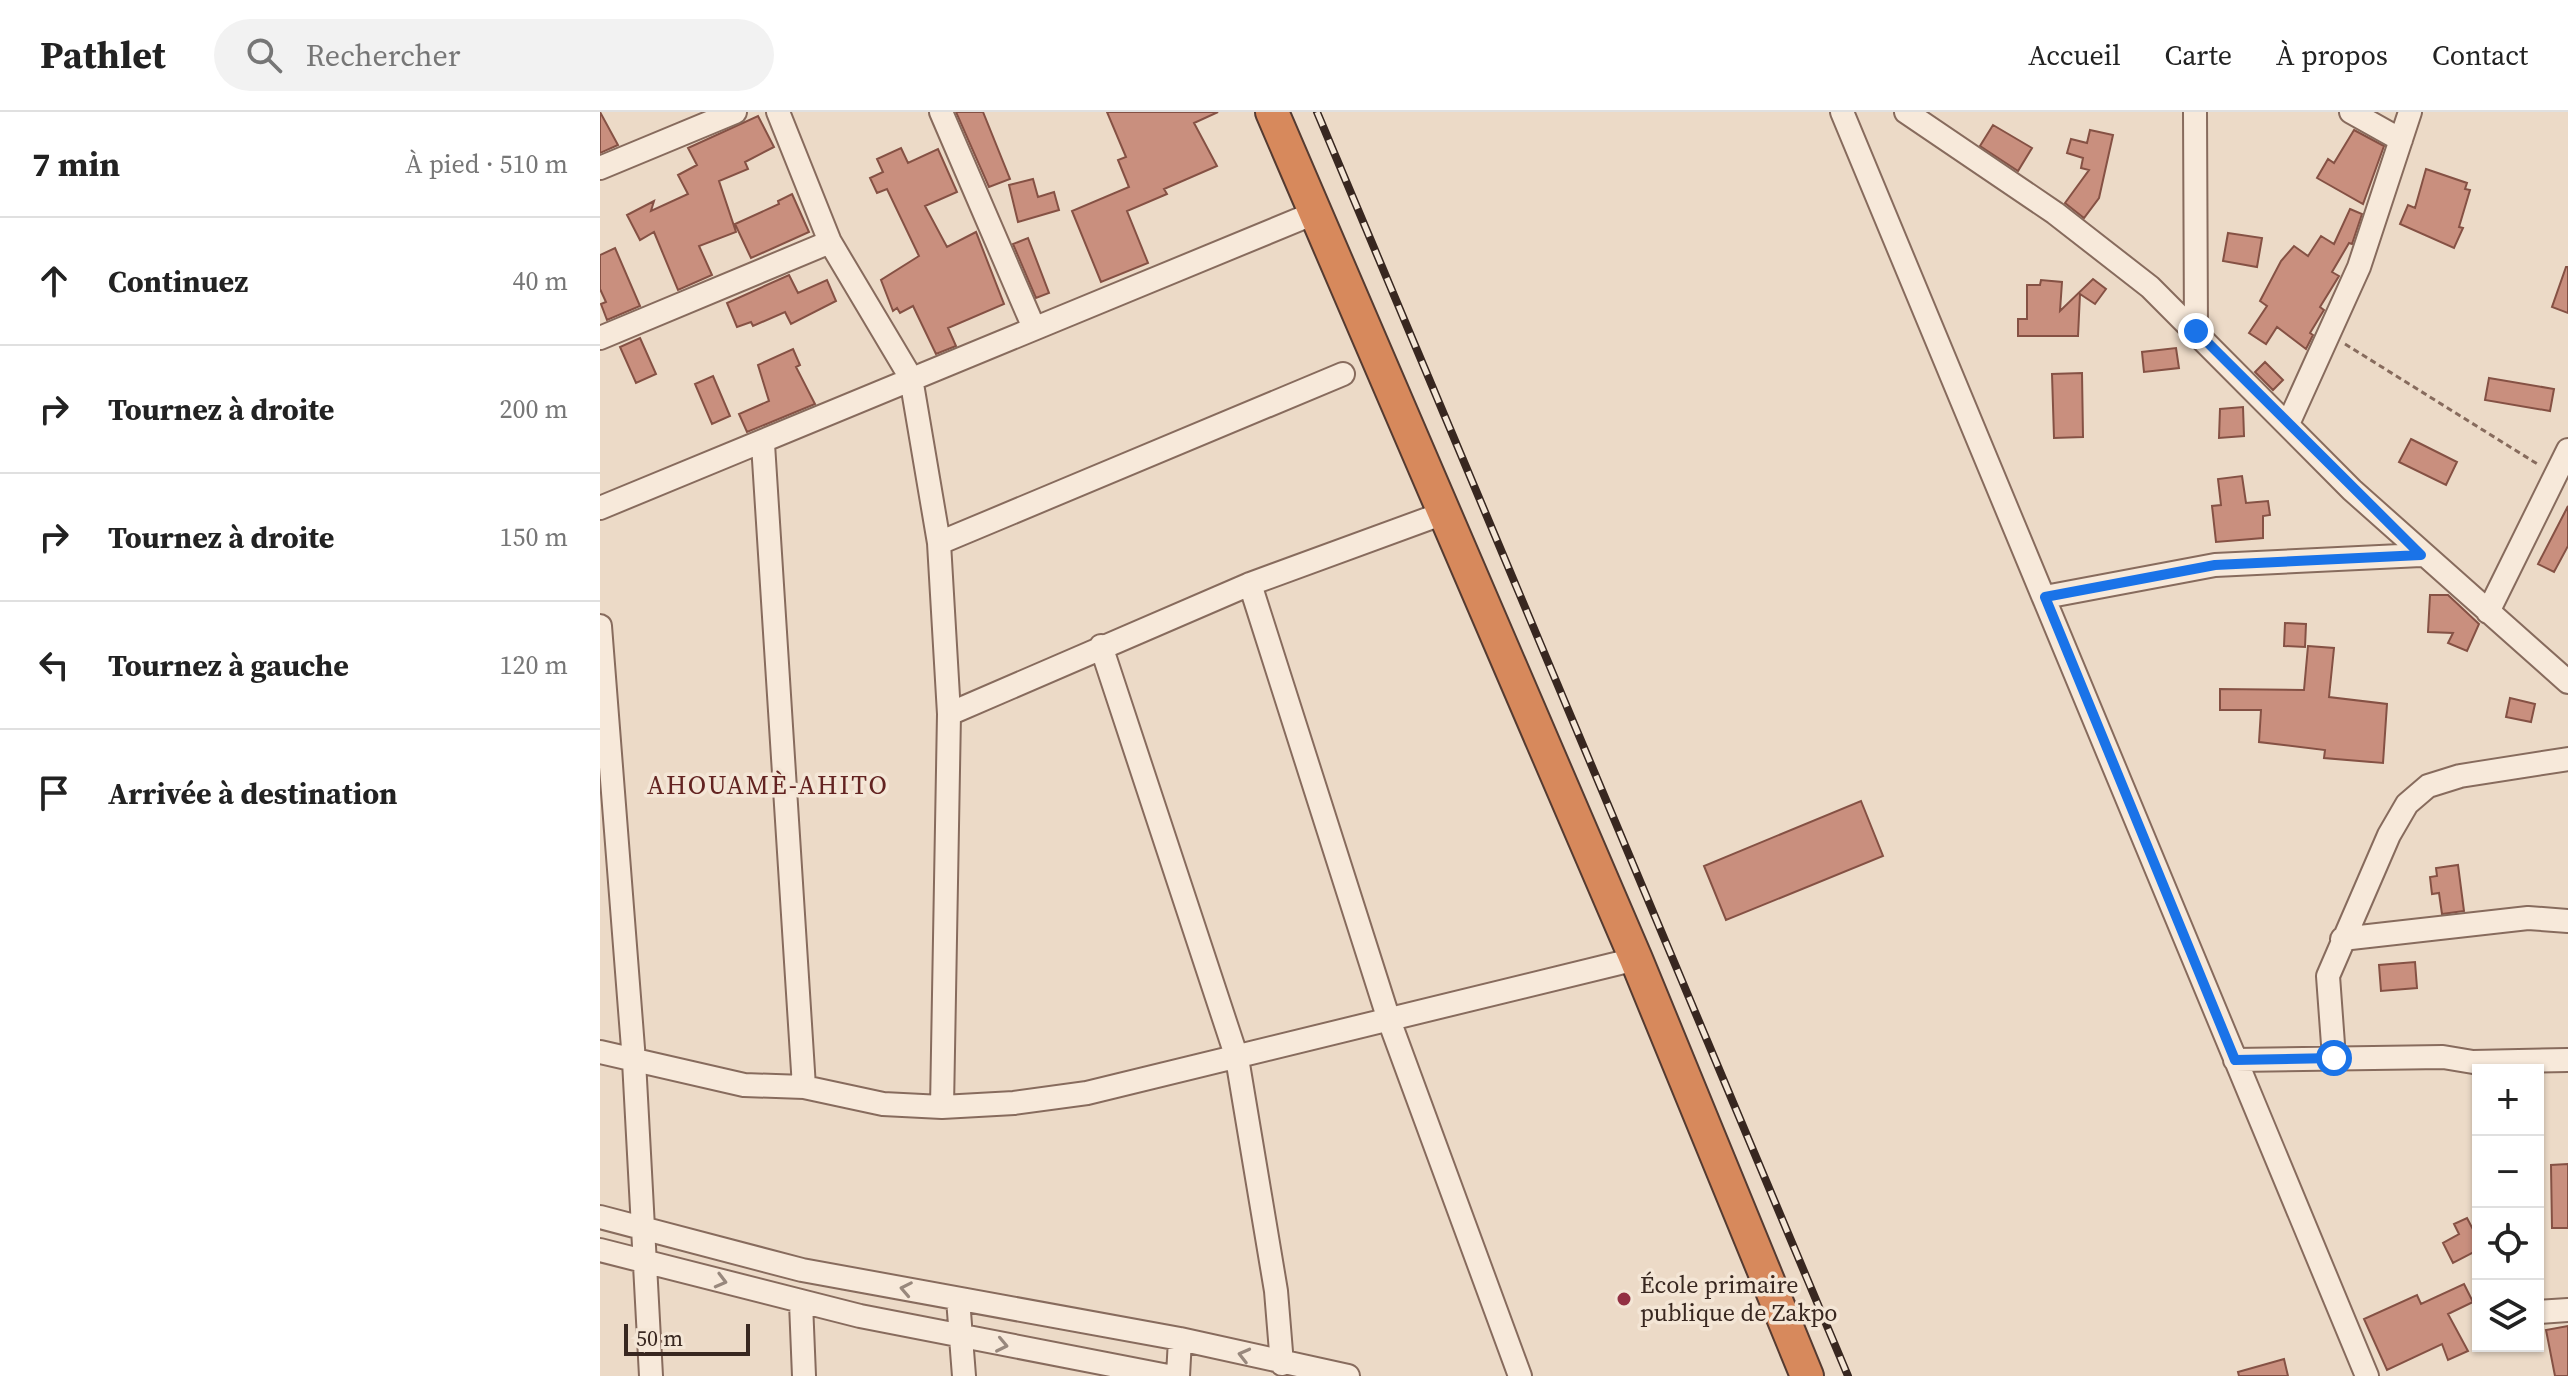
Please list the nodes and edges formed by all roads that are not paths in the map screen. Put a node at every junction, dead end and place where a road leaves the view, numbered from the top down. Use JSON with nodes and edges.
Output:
{"nodes":[{"id":1,"x":735,"y":112,"type":"edge"},
{"id":2,"x":778,"y":112,"type":"edge"},
{"id":3,"x":941,"y":112,"type":"edge"},
{"id":4,"x":1272,"y":112,"type":"edge"},
{"id":5,"x":1842,"y":112,"type":"edge"},
{"id":6,"x":1906,"y":112,"type":"edge"},
{"id":7,"x":2195,"y":112,"type":"edge"},
{"id":8,"x":2351,"y":112,"type":"edge"},
{"id":9,"x":2410,"y":112,"type":"edge"},
{"id":10,"x":2401,"y":140,"type":"junction"},
{"id":11,"x":600,"y":168,"type":"edge"},
{"id":12,"x":1317,"y":212,"type":"junction"},
{"id":13,"x":830,"y":242,"type":"junction"},
{"id":14,"x":1034,"y":328,"type":"junction"},
{"id":15,"x":2196,"y":331,"type":"junction"},
{"id":16,"x":600,"y":338,"type":"edge"},
{"id":17,"x":1343,"y":374,"type":"dead end"},
{"id":18,"x":911,"y":378,"type":"junction"},
{"id":19,"x":2288,"y":424,"type":"junction"},
{"id":20,"x":763,"y":444,"type":"junction"},
{"id":21,"x":2568,"y":450,"type":"edge"},
{"id":22,"x":600,"y":508,"type":"edge"},
{"id":23,"x":1444,"y":513,"type":"junction"},
{"id":24,"x":939,"y":543,"type":"junction"},
{"id":25,"x":2421,"y":555,"type":"junction"},
{"id":26,"x":1250,"y":584,"type":"junction"},
{"id":27,"x":2045,"y":597,"type":"junction"},
{"id":28,"x":2488,"y":612,"type":"junction"},
{"id":29,"x":600,"y":626,"type":"edge"},
{"id":30,"x":1101,"y":646,"type":"junction"},
{"id":31,"x":2568,"y":682,"type":"edge"},
{"id":32,"x":949,"y":714,"type":"junction"},
{"id":33,"x":2568,"y":759,"type":"edge"},
{"id":34,"x":2568,"y":921,"type":"edge"},
{"id":35,"x":2342,"y":939,"type":"junction"},
{"id":36,"x":1636,"y":959,"type":"junction"},
{"id":37,"x":1389,"y":1020,"type":"junction"},
{"id":38,"x":600,"y":1052,"type":"edge"},
{"id":39,"x":1237,"y":1058,"type":"junction"},
{"id":40,"x":2334,"y":1058,"type":"junction"},
{"id":41,"x":2235,"y":1060,"type":"junction"},
{"id":42,"x":2568,"y":1060,"type":"edge"},
{"id":43,"x":634,"y":1061,"type":"junction"},
{"id":44,"x":2473,"y":1064,"type":"edge"},
{"id":45,"x":2510,"y":1064,"type":"edge"},
{"id":46,"x":804,"y":1087,"type":"junction"},
{"id":47,"x":942,"y":1107,"type":"junction"},
{"id":48,"x":600,"y":1217,"type":"edge"},
{"id":49,"x":642,"y":1225,"type":"junction"},
{"id":50,"x":600,"y":1250,"type":"edge"},
{"id":51,"x":646,"y":1260,"type":"junction"},
{"id":52,"x":958,"y":1299,"type":"junction"},
{"id":53,"x":801,"y":1303,"type":"junction"},
{"id":54,"x":2568,"y":1310,"type":"edge"},
{"id":55,"x":2544,"y":1312,"type":"edge"},
{"id":56,"x":961,"y":1336,"type":"junction"},
{"id":57,"x":1180,"y":1339,"type":"junction"},
{"id":58,"x":1282,"y":1364,"type":"junction"},
{"id":59,"x":651,"y":1376,"type":"edge"},
{"id":60,"x":804,"y":1376,"type":"edge"},
{"id":61,"x":964,"y":1376,"type":"edge"},
{"id":62,"x":1168,"y":1376,"type":"edge"},
{"id":63,"x":1178,"y":1376,"type":"edge"},
{"id":64,"x":1348,"y":1376,"type":"edge"},
{"id":65,"x":1520,"y":1376,"type":"edge"},
{"id":66,"x":1807,"y":1376,"type":"edge"},
{"id":67,"x":2367,"y":1376,"type":"edge"}],
"edges":[{"from":1,"to":11,"type":"street"},
{"from":2,"to":13,"type":"street"},
{"from":3,"to":14,"type":"street"},
{"from":4,"to":12,"type":"highway"},
{"from":5,"to":27,"type":"street"},
{"from":6,"to":15,"type":"street"},
{"from":7,"to":15,"type":"street"},
{"from":8,"to":10,"type":"street"},
{"from":9,"to":10,"type":"street"},
{"from":10,"to":19,"type":"street"},
{"from":12,"to":14,"type":"street"},
{"from":12,"to":23,"type":"highway"},
{"from":13,"to":16,"type":"street"},
{"from":13,"to":18,"type":"street"},
{"from":14,"to":18,"type":"street"},
{"from":15,"to":19,"type":"street"},
{"from":17,"to":24,"type":"street"},
{"from":18,"to":20,"type":"street"},
{"from":18,"to":24,"type":"street"},
{"from":19,"to":25,"type":"street"},
{"from":20,"to":22,"type":"street"},
{"from":20,"to":46,"type":"street"},
{"from":21,"to":28,"type":"street"},
{"from":23,"to":26,"type":"street"},
{"from":23,"to":36,"type":"highway"},
{"from":24,"to":32,"type":"street"},
{"from":25,"to":27,"type":"street"},
{"from":25,"to":28,"type":"street"},
{"from":26,"to":30,"type":"street"},
{"from":26,"to":37,"type":"street"},
{"from":27,"to":41,"type":"street"},
{"from":28,"to":31,"type":"street"},
{"from":29,"to":43,"type":"street"},
{"from":30,"to":32,"type":"street"},
{"from":30,"to":39,"type":"street"},
{"from":32,"to":47,"type":"street"},
{"from":33,"to":35,"type":"street"},
{"from":34,"to":35,"type":"street"},
{"from":35,"to":40,"type":"street"},
{"from":36,"to":37,"type":"street"},
{"from":36,"to":66,"type":"highway"},
{"from":37,"to":39,"type":"street"},
{"from":37,"to":65,"type":"street"},
{"from":38,"to":43,"type":"street"},
{"from":39,"to":47,"type":"street"},
{"from":39,"to":58,"type":"street"},
{"from":40,"to":41,"type":"street"},
{"from":40,"to":44,"type":"street"},
{"from":41,"to":67,"type":"street"},
{"from":42,"to":45,"type":"street"},
{"from":43,"to":46,"type":"street"},
{"from":43,"to":49,"type":"street"},
{"from":46,"to":47,"type":"street"},
{"from":48,"to":49,"type":"street"},
{"from":49,"to":51,"type":"street"},
{"from":52,"to":49,"type":"street","one_way":true},
{"from":50,"to":51,"type":"street"},
{"from":51,"to":53,"type":"street","one_way":true},
{"from":51,"to":59,"type":"street"},
{"from":52,"to":56,"type":"street"},
{"from":52,"to":57,"type":"street"},
{"from":53,"to":56,"type":"street"},
{"from":53,"to":60,"type":"street"},
{"from":54,"to":55,"type":"street"},
{"from":56,"to":61,"type":"street"},
{"from":56,"to":62,"type":"street","one_way":true},
{"from":58,"to":57,"type":"street","one_way":true},
{"from":57,"to":63,"type":"street"},
{"from":58,"to":64,"type":"street"}]}
